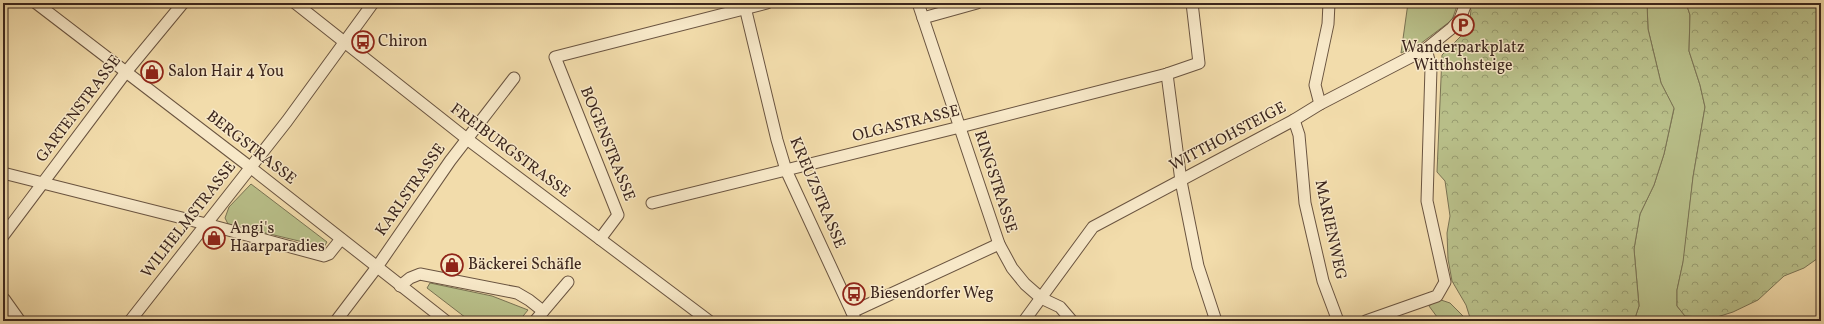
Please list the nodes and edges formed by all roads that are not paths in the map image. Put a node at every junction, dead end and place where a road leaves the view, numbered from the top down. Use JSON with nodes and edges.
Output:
{"nodes":[{"id":1,"x":36,"y":3,"type":"edge"},
{"id":2,"x":183,"y":3,"type":"edge"},
{"id":3,"x":295,"y":3,"type":"edge"},
{"id":4,"x":372,"y":3,"type":"edge"},
{"id":5,"x":768,"y":3,"type":"edge"},
{"id":6,"x":918,"y":3,"type":"edge"},
{"id":7,"x":977,"y":3,"type":"edge"},
{"id":8,"x":1192,"y":3,"type":"edge"},
{"id":9,"x":1329,"y":3,"type":"edge"},
{"id":10,"x":1466,"y":3,"type":"edge"},
{"id":11,"x":745,"y":6,"type":"edge"},
{"id":12,"x":923,"y":18,"type":"junction"},
{"id":13,"x":345,"y":42,"type":"junction"},
{"id":14,"x":1426,"y":49,"type":"junction"},
{"id":15,"x":126,"y":72,"type":"junction"},
{"id":16,"x":1168,"y":74,"type":"junction"},
{"id":17,"x":514,"y":78,"type":"dead end"},
{"id":18,"x":1320,"y":104,"type":"junction"},
{"id":19,"x":1294,"y":120,"type":"junction"},
{"id":20,"x":960,"y":128,"type":"junction"},
{"id":21,"x":467,"y":139,"type":"junction"},
{"id":22,"x":250,"y":167,"type":"junction"},
{"id":23,"x":786,"y":170,"type":"junction"},
{"id":24,"x":3,"y":173,"type":"edge"},
{"id":25,"x":1181,"y":181,"type":"junction"},
{"id":26,"x":42,"y":183,"type":"junction"},
{"id":27,"x":652,"y":203,"type":"dead end"},
{"id":28,"x":206,"y":224,"type":"junction"},
{"id":29,"x":3,"y":236,"type":"edge"},
{"id":30,"x":341,"y":239,"type":"junction"},
{"id":31,"x":600,"y":239,"type":"junction"},
{"id":32,"x":998,"y":244,"type":"junction"},
{"id":33,"x":377,"y":267,"type":"junction"},
{"id":34,"x":568,"y":282,"type":"dead end"},
{"id":35,"x":400,"y":286,"type":"junction"},
{"id":36,"x":1041,"y":298,"type":"junction"},
{"id":37,"x":3,"y":300,"type":"edge"},
{"id":38,"x":543,"y":310,"type":"junction"},
{"id":39,"x":854,"y":316,"type":"edge"},
{"id":40,"x":18,"y":321,"type":"edge"},
{"id":41,"x":130,"y":321,"type":"edge"},
{"id":42,"x":336,"y":321,"type":"edge"},
{"id":43,"x":446,"y":321,"type":"edge"},
{"id":44,"x":535,"y":321,"type":"edge"},
{"id":45,"x":709,"y":321,"type":"edge"},
{"id":46,"x":1024,"y":321,"type":"edge"},
{"id":47,"x":1072,"y":321,"type":"edge"},
{"id":48,"x":1216,"y":321,"type":"edge"},
{"id":49,"x":1338,"y":321,"type":"edge"},
{"id":50,"x":1366,"y":321,"type":"edge"}],
"edges":[{"from":1,"to":15,"type":"street","name":"BERGSTRASSE"},
{"from":2,"to":15,"type":"street","name":"GARTENSTRASSE"},
{"from":3,"to":13,"type":"street","name":"FREIBURGSTRASSE"},
{"from":4,"to":13,"type":"street","name":"WILHELMSTRASSE"},
{"from":5,"to":11,"type":"street"},
{"from":6,"to":12,"type":"street","name":"RINGSTRASSE"},
{"from":7,"to":12,"type":"street"},
{"from":8,"to":16,"type":"street","name":"OLGASTRASSE"},
{"from":9,"to":18,"type":"street"},
{"from":10,"to":14,"type":"street","name":"WITTHOHSTEIGE"},
{"from":11,"to":23,"type":"street","name":"KREUZSTRASSE"},
{"from":11,"to":31,"type":"street","name":"BOGENSTRASSE"},
{"from":12,"to":20,"type":"street","name":"RINGSTRASSE"},
{"from":13,"to":21,"type":"street","name":"FREIBURGSTRASSE"},
{"from":13,"to":22,"type":"street","name":"WILHELMSTRASSE"},
{"from":14,"to":18,"type":"street","name":"WITTHOHSTEIGE"},
{"from":14,"to":50,"type":"street"},
{"from":15,"to":22,"type":"street","name":"BERGSTRASSE"},
{"from":15,"to":26,"type":"street","name":"GARTENSTRASSE"},
{"from":16,"to":20,"type":"street","name":"OLGASTRASSE"},
{"from":16,"to":25,"type":"street"},
{"from":17,"to":21,"type":"street","name":"KARLSTRASSE"},
{"from":18,"to":19,"type":"street","name":"WITTHOHSTEIGE"},
{"from":19,"to":25,"type":"street","name":"WITTHOHSTEIGE"},
{"from":19,"to":49,"type":"street","name":"MARIENWEG"},
{"from":20,"to":23,"type":"street","name":"OLGASTRASSE"},
{"from":20,"to":32,"type":"street","name":"RINGSTRASSE"},
{"from":21,"to":31,"type":"street","name":"FREIBURGSTRASSE"},
{"from":21,"to":33,"type":"street","name":"KARLSTRASSE"},
{"from":22,"to":28,"type":"street","name":"WILHELMSTRASSE"},
{"from":22,"to":30,"type":"street","name":"BERGSTRASSE"},
{"from":23,"to":27,"type":"street","name":"OLGASTRASSE"},
{"from":23,"to":39,"type":"street","name":"KREUZSTRASSE"},
{"from":24,"to":26,"type":"street"},
{"from":25,"to":36,"type":"street","name":"WITTHOHSTEIGE"},
{"from":25,"to":48,"type":"street"},
{"from":26,"to":28,"type":"street"},
{"from":26,"to":29,"type":"street","name":"GARTENSTRASSE"},
{"from":28,"to":30,"type":"street"},
{"from":28,"to":41,"type":"street","name":"WILHELMSTRASSE"},
{"from":30,"to":33,"type":"street","name":"BERGSTRASSE"},
{"from":31,"to":45,"type":"street","name":"FREIBURGSTRASSE"},
{"from":32,"to":36,"type":"street","name":"RINGSTRASSE"},
{"from":32,"to":39,"type":"street"},
{"from":33,"to":35,"type":"street","name":"BERGSTRASSE"},
{"from":33,"to":42,"type":"street","name":"KARLSTRASSE"},
{"from":34,"to":38,"type":"street"},
{"from":35,"to":38,"type":"street"},
{"from":35,"to":43,"type":"street","name":"BERGSTRASSE"},
{"from":36,"to":46,"type":"street","name":"WITTHOHSTEIGE"},
{"from":36,"to":47,"type":"street","name":"RINGSTRASSE"},
{"from":37,"to":40,"type":"street"},
{"from":38,"to":44,"type":"street"}]}
